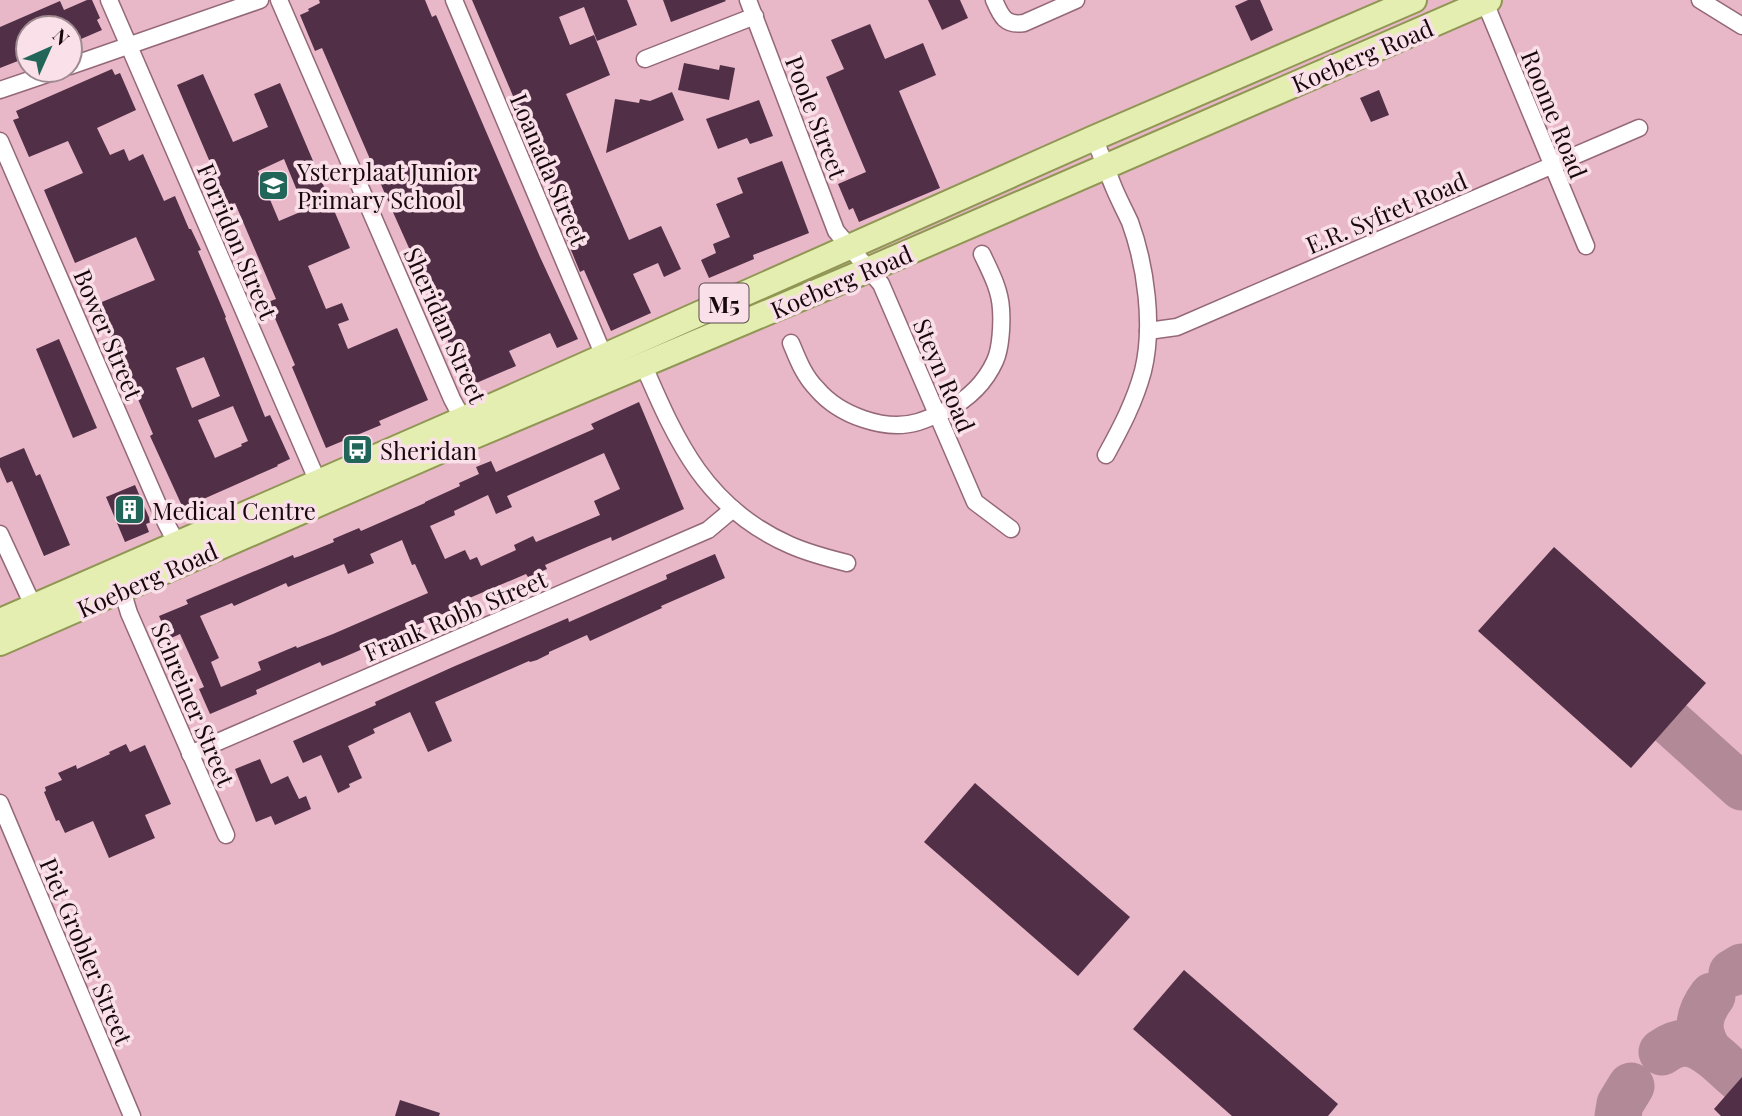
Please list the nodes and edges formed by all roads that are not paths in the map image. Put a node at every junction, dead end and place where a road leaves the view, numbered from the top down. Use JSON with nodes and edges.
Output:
{"nodes":[{"id":1,"x":109,"y":0,"type":"edge"},
{"id":2,"x":260,"y":0,"type":"edge"},
{"id":3,"x":279,"y":0,"type":"edge"},
{"id":4,"x":454,"y":0,"type":"edge"},
{"id":5,"x":748,"y":0,"type":"edge"},
{"id":6,"x":994,"y":0,"type":"edge"},
{"id":7,"x":1076,"y":0,"type":"edge"},
{"id":8,"x":1414,"y":0,"type":"edge"},
{"id":9,"x":1700,"y":0,"type":"edge"},
{"id":10,"x":1486,"y":1,"type":"edge"},
{"id":11,"x":755,"y":16,"type":"junction"},
{"id":12,"x":1742,"y":26,"type":"edge"},
{"id":13,"x":129,"y":46,"type":"junction"},
{"id":14,"x":645,"y":60,"type":"dead end"},
{"id":15,"x":84,"y":61,"type":"edge"},
{"id":16,"x":18,"y":84,"type":"edge"},
{"id":17,"x":0,"y":90,"type":"edge"},
{"id":18,"x":1639,"y":128,"type":"dead end"},
{"id":19,"x":1094,"y":138,"type":"junction"},
{"id":20,"x":0,"y":141,"type":"edge"},
{"id":21,"x":1552,"y":165,"type":"junction"},
{"id":22,"x":1106,"y":166,"type":"junction"},
{"id":23,"x":1586,"y":246,"type":"dead end"},
{"id":24,"x":850,"y":247,"type":"junction"},
{"id":25,"x":982,"y":254,"type":"dead end"},
{"id":26,"x":869,"y":269,"type":"junction"},
{"id":27,"x":1148,"y":331,"type":"junction"},
{"id":28,"x":791,"y":343,"type":"dead end"},
{"id":29,"x":604,"y":356,"type":"junction"},
{"id":30,"x":643,"y":365,"type":"junction"},
{"id":31,"x":937,"y":415,"type":"junction"},
{"id":32,"x":467,"y":428,"type":"junction"},
{"id":33,"x":1106,"y":455,"type":"dead end"},
{"id":34,"x":321,"y":492,"type":"junction"},
{"id":35,"x":733,"y":509,"type":"junction"},
{"id":36,"x":1011,"y":529,"type":"dead end"},
{"id":37,"x":0,"y":534,"type":"edge"},
{"id":38,"x":177,"y":544,"type":"junction"},
{"id":39,"x":846,"y":563,"type":"dead end"},
{"id":40,"x":122,"y":590,"type":"junction"},
{"id":41,"x":38,"y":615,"type":"junction"},
{"id":42,"x":0,"y":621,"type":"edge"},
{"id":43,"x":0,"y":643,"type":"edge"},
{"id":44,"x":190,"y":754,"type":"junction"},
{"id":45,"x":0,"y":803,"type":"edge"},
{"id":46,"x":3,"y":820,"type":"edge"},
{"id":47,"x":226,"y":835,"type":"dead end"},
{"id":48,"x":132,"y":1116,"type":"edge"}],
"edges":[{"from":1,"to":13,"type":"street","name":"Forridon Street"},
{"from":2,"to":13,"type":"street"},
{"from":3,"to":32,"type":"street","name":"Sheridan Street"},
{"from":4,"to":29,"type":"street","name":"Loanada Street"},
{"from":5,"to":11,"type":"street","name":"Poole Street"},
{"from":6,"to":7,"type":"street"},
{"from":8,"to":19,"type":"main road","name":"Koeberg Road","number":"M5"},
{"from":9,"to":12,"type":"street"},
{"from":10,"to":21,"type":"street","name":"Roome Road"},
{"from":10,"to":22,"type":"main road","name":"Koeberg Road","number":"M5"},
{"from":11,"to":14,"type":"street"},
{"from":11,"to":24,"type":"street","name":"Poole Street"},
{"from":13,"to":15,"type":"street"},
{"from":13,"to":34,"type":"street","name":"Forridon Street"},
{"from":16,"to":17,"type":"street"},
{"from":18,"to":21,"type":"street","name":"E.R. Syfret Road"},
{"from":19,"to":22,"type":"street"},
{"from":19,"to":24,"type":"main road","name":"Koeberg Road","number":"M5"},
{"from":20,"to":38,"type":"street","name":"Bower Street"},
{"from":21,"to":23,"type":"street","name":"Roome Road"},
{"from":21,"to":27,"type":"street","name":"E.R. Syfret Road"},
{"from":22,"to":26,"type":"main road","name":"Koeberg Road","number":"M5"},
{"from":22,"to":27,"type":"street"},
{"from":24,"to":26,"type":"street","name":"Poole Street"},
{"from":24,"to":29,"type":"main road","name":"Koeberg Road","number":"M5"},
{"from":25,"to":31,"type":"street"},
{"from":26,"to":30,"type":"main road","name":"Koeberg Road","number":"M5"},
{"from":26,"to":31,"type":"street","name":"Steyn Road"},
{"from":27,"to":33,"type":"street"},
{"from":28,"to":31,"type":"street"},
{"from":29,"to":32,"type":"main road","name":"Koeberg Road","number":"M5"},
{"from":30,"to":32,"type":"main road","name":"Koeberg Road","number":"M5"},
{"from":30,"to":35,"type":"street"},
{"from":31,"to":36,"type":"street","name":"Steyn Road"},
{"from":32,"to":34,"type":"main road","name":"Koeberg Road","number":"M5"},
{"from":34,"to":38,"type":"main road","name":"Koeberg Road","number":"M5"},
{"from":34,"to":40,"type":"main road","name":"Koeberg Road","number":"M5"},
{"from":35,"to":39,"type":"street"},
{"from":35,"to":44,"type":"street","name":"Frank Robb Street"},
{"from":37,"to":41,"type":"street"},
{"from":38,"to":41,"type":"main road","name":"Koeberg Road","number":"M5"},
{"from":40,"to":41,"type":"main road","name":"Koeberg Road","number":"M5"},
{"from":40,"to":44,"type":"street","name":"Schreiner Street"},
{"from":41,"to":42,"type":"main road","name":"Koeberg Road","number":"M5"},
{"from":41,"to":43,"type":"main road","name":"Koeberg Road","number":"M5"},
{"from":44,"to":47,"type":"street","name":"Schreiner Street"},
{"from":45,"to":46,"type":"street","name":"Piet Grobler Street"},
{"from":46,"to":48,"type":"street","name":"Piet Grobler Street"}]}
